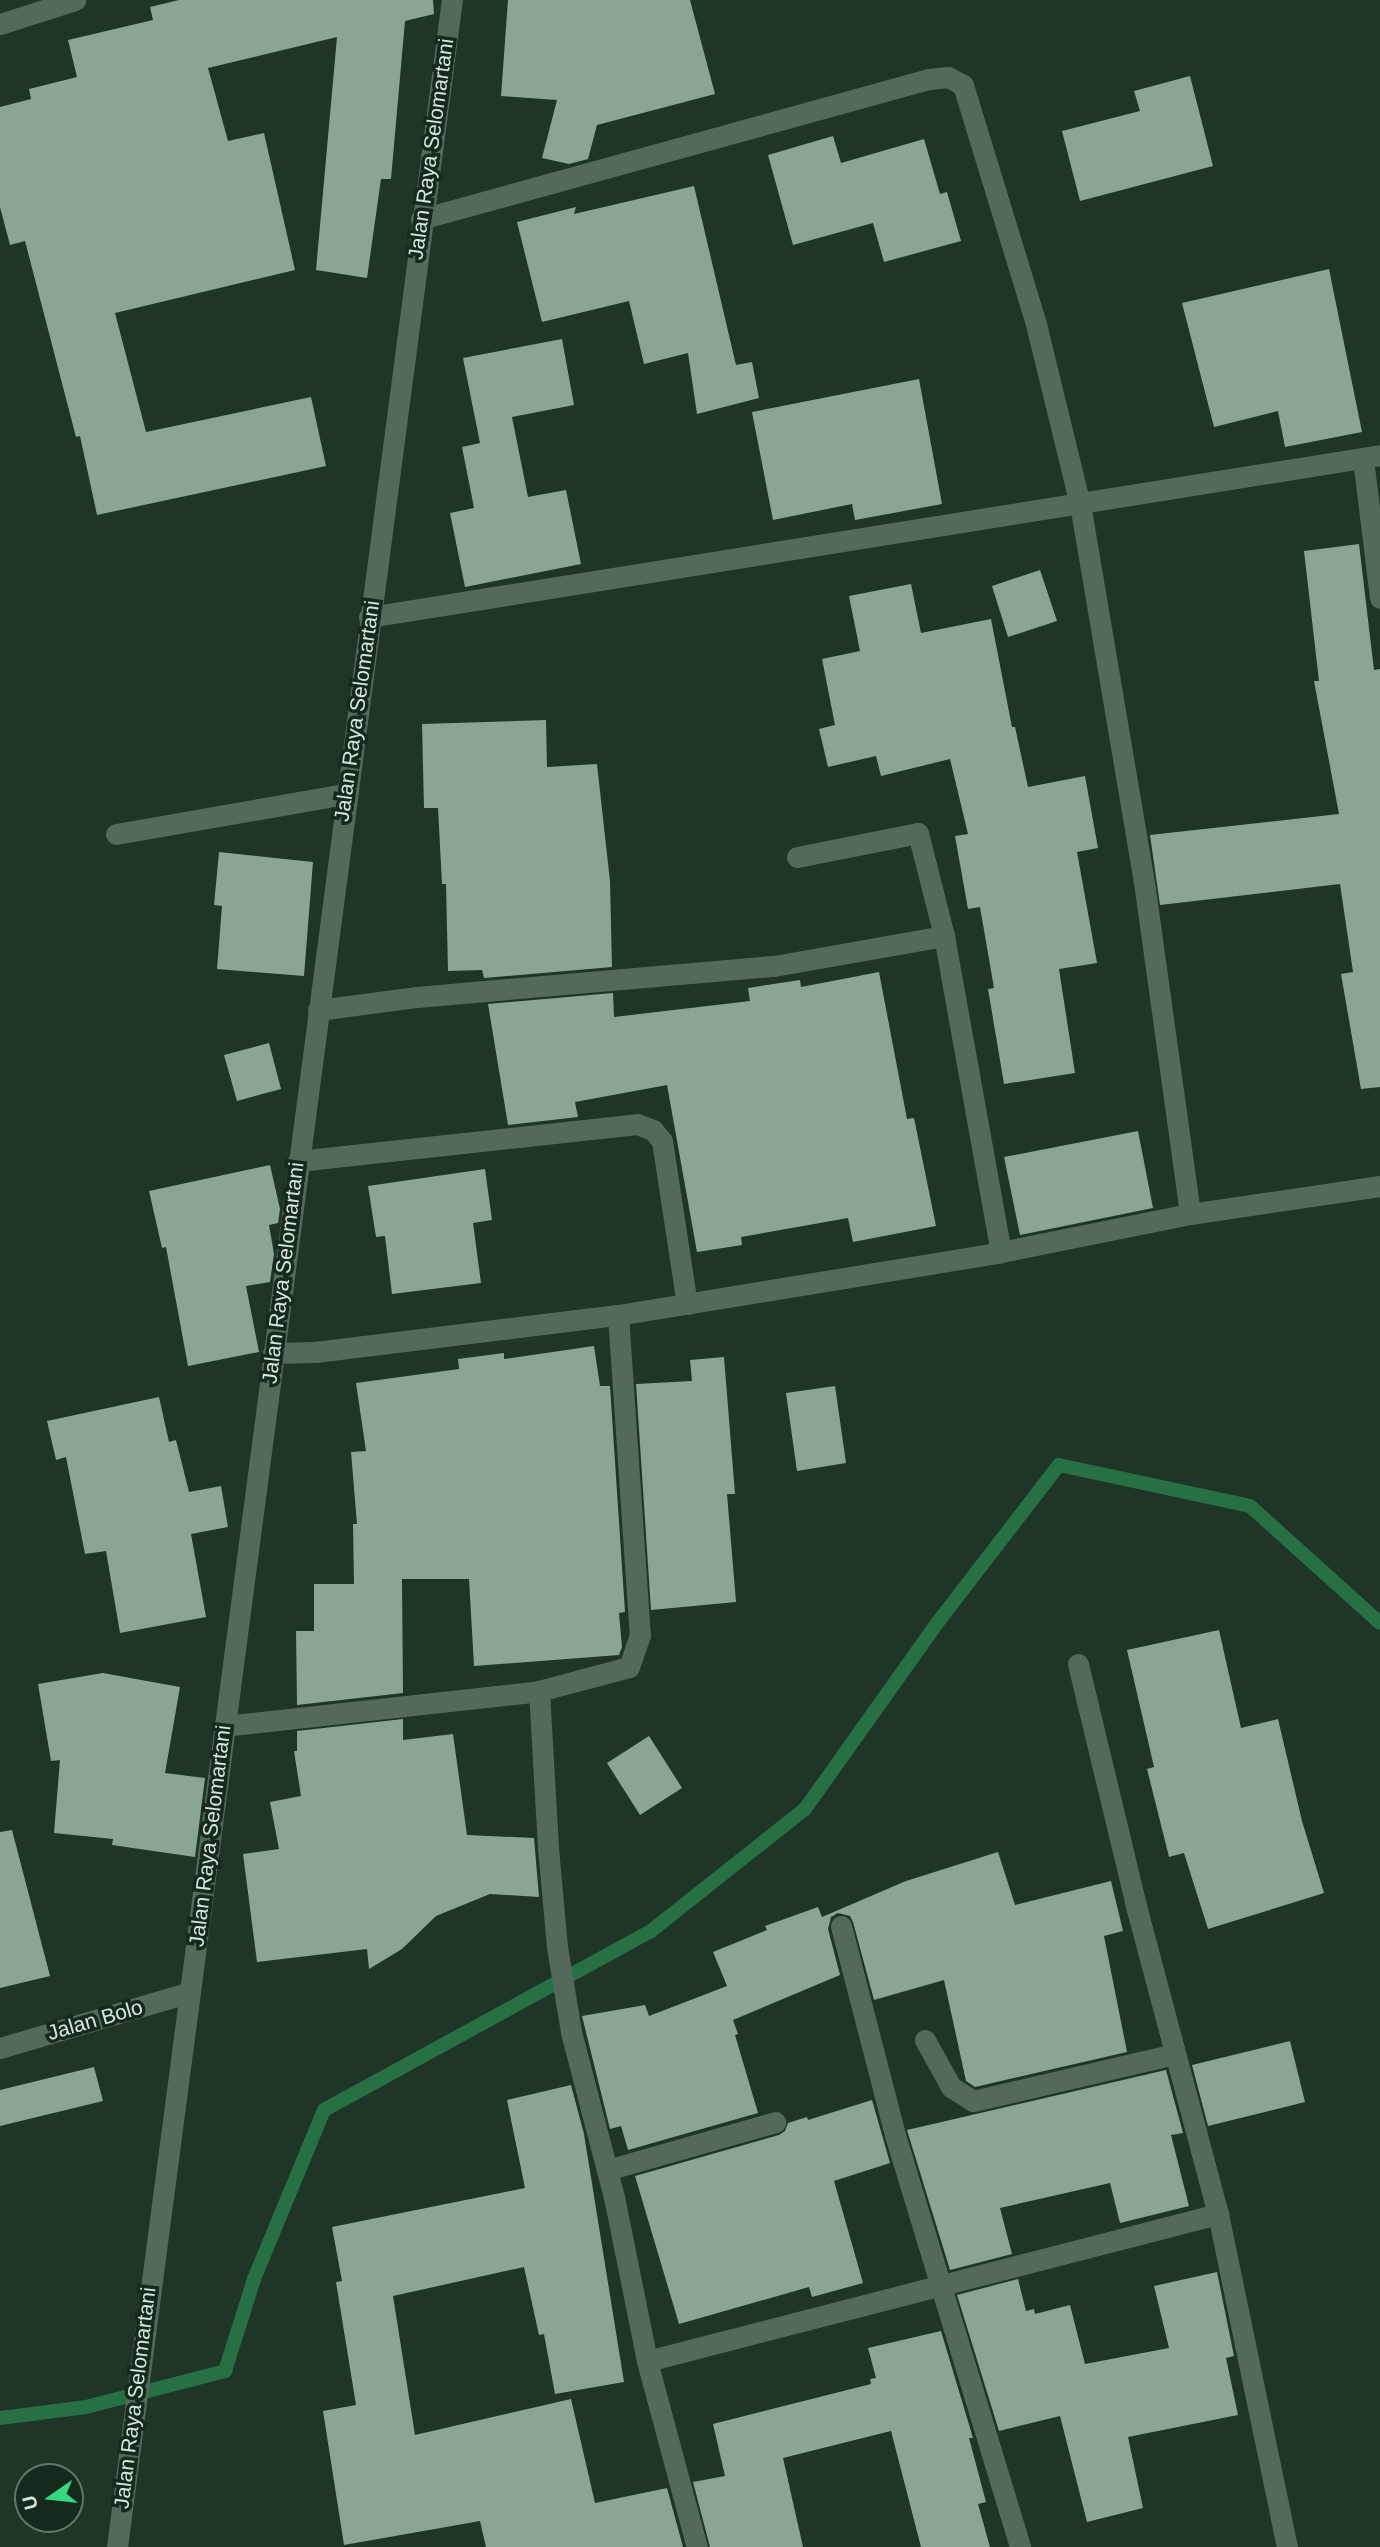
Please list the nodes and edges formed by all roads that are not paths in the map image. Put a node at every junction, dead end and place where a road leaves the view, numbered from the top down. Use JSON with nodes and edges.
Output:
{"nodes":[{"id":1,"x":75,"y":0,"type":"edge"},
{"id":2,"x":452,"y":0,"type":"edge"},
{"id":3,"x":0,"y":24,"type":"edge"},
{"id":4,"x":421,"y":219,"type":"junction"},
{"id":5,"x":1371,"y":457,"type":"edge"},
{"id":6,"x":1080,"y":504,"type":"junction"},
{"id":7,"x":1380,"y":598,"type":"edge"},
{"id":8,"x":369,"y":617,"type":"junction"},
{"id":9,"x":346,"y":793,"type":"junction"},
{"id":10,"x":116,"y":834,"type":"dead end"},
{"id":11,"x":797,"y":857,"type":"dead end"},
{"id":12,"x":944,"y":936,"type":"junction"},
{"id":13,"x":318,"y":1010,"type":"junction"},
{"id":14,"x":298,"y":1161,"type":"junction"},
{"id":15,"x":1380,"y":1186,"type":"edge"},
{"id":16,"x":1190,"y":1214,"type":"junction"},
{"id":17,"x":1002,"y":1252,"type":"junction"},
{"id":18,"x":687,"y":1304,"type":"junction"},
{"id":19,"x":618,"y":1315,"type":"junction"},
{"id":20,"x":273,"y":1353,"type":"junction"},
{"id":21,"x":1078,"y":1664,"type":"dead end"},
{"id":22,"x":539,"y":1691,"type":"junction"},
{"id":23,"x":224,"y":1726,"type":"junction"},
{"id":24,"x":841,"y":1926,"type":"dead end"},
{"id":25,"x":190,"y":1992,"type":"junction"},
{"id":26,"x":925,"y":2039,"type":"dead end"},
{"id":27,"x":0,"y":2048,"type":"edge"},
{"id":28,"x":1175,"y":2054,"type":"junction"},
{"id":29,"x":775,"y":2122,"type":"dead end"},
{"id":30,"x":607,"y":2170,"type":"junction"},
{"id":31,"x":1218,"y":2214,"type":"junction"},
{"id":32,"x":941,"y":2283,"type":"junction"},
{"id":33,"x":647,"y":2361,"type":"junction"},
{"id":34,"x":117,"y":2547,"type":"edge"},
{"id":35,"x":697,"y":2547,"type":"edge"},
{"id":36,"x":1020,"y":2547,"type":"edge"},
{"id":37,"x":1287,"y":2547,"type":"edge"}],
"edges":[{"from":1,"to":3,"type":"street"},
{"from":2,"to":4,"type":"street","name":"Jalan Raya Selomartani"},
{"from":4,"to":6,"type":"street"},
{"from":4,"to":8,"type":"street","name":"Jalan Raya Selomartani"},
{"from":5,"to":6,"type":"street"},
{"from":5,"to":7,"type":"street"},
{"from":6,"to":8,"type":"street"},
{"from":6,"to":16,"type":"street"},
{"from":8,"to":9,"type":"street","name":"Jalan Raya Selomartani"},
{"from":9,"to":10,"type":"street"},
{"from":9,"to":13,"type":"street","name":"Jalan Raya Selomartani"},
{"from":11,"to":12,"type":"street"},
{"from":12,"to":13,"type":"street"},
{"from":12,"to":17,"type":"street"},
{"from":13,"to":14,"type":"street","name":"Jalan Raya Selomartani"},
{"from":14,"to":18,"type":"street"},
{"from":14,"to":20,"type":"street","name":"Jalan Raya Selomartani"},
{"from":15,"to":16,"type":"street"},
{"from":16,"to":17,"type":"street"},
{"from":17,"to":18,"type":"street"},
{"from":18,"to":19,"type":"street"},
{"from":19,"to":20,"type":"street"},
{"from":19,"to":22,"type":"street"},
{"from":20,"to":23,"type":"street","name":"Jalan Raya Selomartani"},
{"from":21,"to":28,"type":"street"},
{"from":22,"to":23,"type":"street"},
{"from":22,"to":30,"type":"street"},
{"from":23,"to":25,"type":"street","name":"Jalan Raya Selomartani"},
{"from":24,"to":32,"type":"street"},
{"from":25,"to":27,"type":"street","name":"Jalan Bolo"},
{"from":25,"to":34,"type":"street","name":"Jalan Raya Selomartani"},
{"from":26,"to":28,"type":"street"},
{"from":28,"to":31,"type":"street"},
{"from":29,"to":30,"type":"street"},
{"from":30,"to":33,"type":"street"},
{"from":31,"to":32,"type":"street"},
{"from":31,"to":37,"type":"street"},
{"from":32,"to":33,"type":"street"},
{"from":32,"to":36,"type":"street"},
{"from":33,"to":35,"type":"street"}]}
